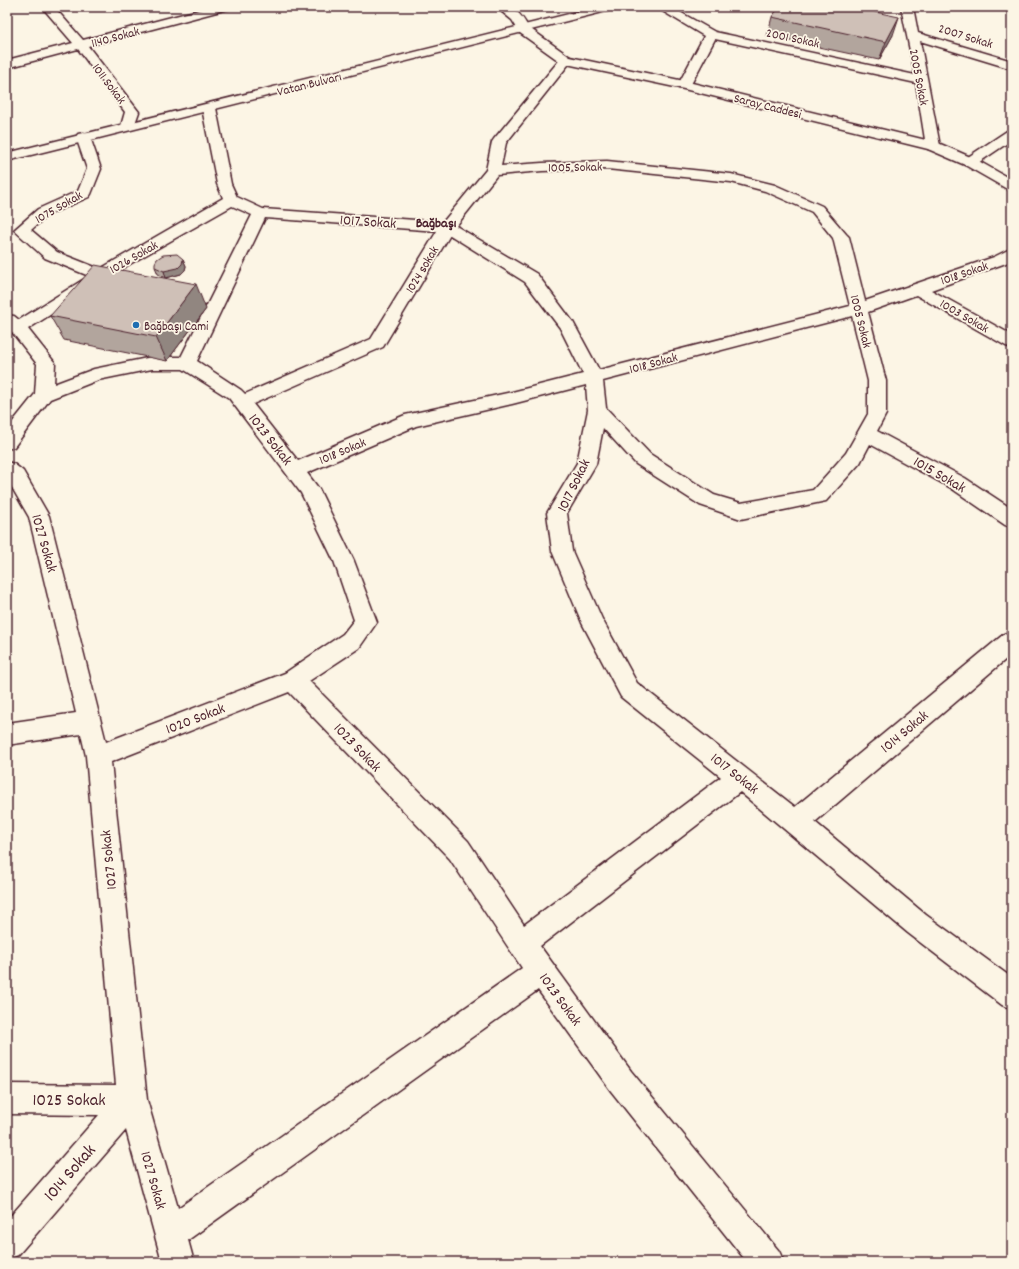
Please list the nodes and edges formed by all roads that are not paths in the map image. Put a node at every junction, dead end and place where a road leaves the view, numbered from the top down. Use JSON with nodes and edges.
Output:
{"nodes":[{"id":1,"x":48,"y":7,"type":"edge"},
{"id":2,"x":224,"y":7,"type":"edge"},
{"id":3,"x":502,"y":7,"type":"edge"},
{"id":4,"x":561,"y":7,"type":"edge"},
{"id":5,"x":611,"y":7,"type":"edge"},
{"id":6,"x":663,"y":7,"type":"edge"},
{"id":7,"x":907,"y":7,"type":"edge"},
{"id":8,"x":520,"y":24,"type":"junction"},
{"id":9,"x":711,"y":35,"type":"junction"},
{"id":10,"x":912,"y":35,"type":"junction"},
{"id":11,"x":440,"y":37,"type":"dead end"},
{"id":12,"x":81,"y":45,"type":"junction"},
{"id":13,"x":566,"y":60,"type":"junction"},
{"id":14,"x":7,"y":64,"type":"edge"},
{"id":15,"x":1012,"y":65,"type":"edge"},
{"id":16,"x":922,"y":80,"type":"junction"},
{"id":17,"x":684,"y":85,"type":"junction"},
{"id":18,"x":209,"y":108,"type":"junction"},
{"id":19,"x":147,"y":109,"type":"dead end"},
{"id":20,"x":132,"y":112,"type":"junction"},
{"id":21,"x":128,"y":126,"type":"junction"},
{"id":22,"x":1012,"y":134,"type":"edge"},
{"id":23,"x":83,"y":137,"type":"junction"},
{"id":24,"x":7,"y":145,"type":"edge"},
{"id":25,"x":933,"y":146,"type":"junction"},
{"id":26,"x":7,"y":157,"type":"edge"},
{"id":27,"x":970,"y":162,"type":"junction"},
{"id":28,"x":493,"y":171,"type":"junction"},
{"id":29,"x":1012,"y":186,"type":"edge"},
{"id":30,"x":231,"y":200,"type":"junction"},
{"id":31,"x":260,"y":213,"type":"junction"},
{"id":32,"x":447,"y":227,"type":"junction"},
{"id":33,"x":1012,"y":253,"type":"edge"},
{"id":34,"x":102,"y":275,"type":"junction"},
{"id":35,"x":918,"y":289,"type":"junction"},
{"id":36,"x":859,"y":309,"type":"junction"},
{"id":37,"x":13,"y":324,"type":"edge"},
{"id":38,"x":1012,"y":342,"type":"edge"},
{"id":39,"x":187,"y":363,"type":"junction"},
{"id":40,"x":594,"y":377,"type":"junction"},
{"id":41,"x":44,"y":395,"type":"junction"},
{"id":42,"x":242,"y":402,"type":"junction"},
{"id":43,"x":597,"y":410,"type":"junction"},
{"id":44,"x":866,"y":432,"type":"junction"},
{"id":45,"x":7,"y":442,"type":"edge"},
{"id":46,"x":7,"y":469,"type":"edge"},
{"id":47,"x":295,"y":470,"type":"junction"},
{"id":48,"x":1012,"y":519,"type":"edge"},
{"id":49,"x":1012,"y":641,"type":"edge"},
{"id":50,"x":293,"y":680,"type":"junction"},
{"id":51,"x":89,"y":722,"type":"junction"},
{"id":52,"x":7,"y":734,"type":"edge"},
{"id":53,"x":98,"y":756,"type":"junction"},
{"id":54,"x":740,"y":777,"type":"junction"},
{"id":55,"x":796,"y":822,"type":"junction"},
{"id":56,"x":521,"y":944,"type":"junction"},
{"id":57,"x":541,"y":971,"type":"junction"},
{"id":58,"x":1012,"y":995,"type":"edge"},
{"id":59,"x":7,"y":1099,"type":"edge"},
{"id":60,"x":132,"y":1100,"type":"junction"},
{"id":61,"x":170,"y":1233,"type":"junction"},
{"id":62,"x":7,"y":1244,"type":"edge"},
{"id":63,"x":178,"y":1262,"type":"edge"},
{"id":64,"x":768,"y":1262,"type":"edge"}],
"edges":[{"from":1,"to":12,"type":"street","name":"1011 Sokak"},
{"from":2,"to":12,"type":"street","name":"1140 Sokak"},
{"from":3,"to":8,"type":"street","name":"Saray Caddesi"},
{"from":4,"to":8,"type":"street","name":"Vatan Bulvarı"},
{"from":5,"to":8,"type":"street","name":"Vatan Bulvarı"},
{"from":6,"to":9,"type":"street","name":"2001 Sokak"},
{"from":7,"to":10,"type":"street","name":"2005 Sokak"},
{"from":8,"to":11,"type":"street","name":"Vatan Bulvarı"},
{"from":8,"to":13,"type":"street","name":"Saray Caddesi"},
{"from":8,"to":18,"type":"street","name":"Vatan Bulvarı"},
{"from":9,"to":16,"type":"street","name":"2001 Sokak"},
{"from":9,"to":17,"type":"street"},
{"from":10,"to":15,"type":"street","name":"2007 Sokak"},
{"from":10,"to":16,"type":"street","name":"2005 Sokak"},
{"from":12,"to":14,"type":"street","name":"1140 Sokak"},
{"from":12,"to":20,"type":"street","name":"1011 Sokak"},
{"from":13,"to":17,"type":"street","name":"Saray Caddesi"},
{"from":13,"to":28,"type":"street","name":"1024 sokak"},
{"from":16,"to":25,"type":"street","name":"2005 Sokak"},
{"from":17,"to":25,"type":"street","name":"Saray Caddesi"},
{"from":18,"to":21,"type":"street","name":"Vatan Bulvarı"},
{"from":18,"to":30,"type":"street"},
{"from":19,"to":20,"type":"street"},
{"from":20,"to":21,"type":"street","name":"1011 Sokak"},
{"from":20,"to":24,"type":"street"},
{"from":21,"to":23,"type":"street","name":"Vatan Bulvarı"},
{"from":22,"to":27,"type":"street"},
{"from":23,"to":26,"type":"street","name":"Vatan Bulvarı"},
{"from":23,"to":34,"type":"street","name":"1075 Sokak"},
{"from":25,"to":27,"type":"street","name":"Saray Caddesi"},
{"from":27,"to":29,"type":"street","name":"Saray Caddesi"},
{"from":28,"to":32,"type":"street","name":"1024 sokak"},
{"from":28,"to":36,"type":"street","name":"1005 Sokak"},
{"from":30,"to":31,"type":"street","name":"1017 Sokak"},
{"from":30,"to":34,"type":"street","name":"1026 Sokak"},
{"from":31,"to":32,"type":"street","name":"1017 Sokak"},
{"from":31,"to":39,"type":"street"},
{"from":32,"to":40,"type":"street","name":"1017 Sokak"},
{"from":32,"to":42,"type":"street","name":"1024 sokak"},
{"from":33,"to":35,"type":"street","name":"1018 Sokak"},
{"from":34,"to":37,"type":"street","name":"1026 Sokak"},
{"from":35,"to":36,"type":"street","name":"1018 Sokak"},
{"from":35,"to":38,"type":"street","name":"1003 Sokak"},
{"from":36,"to":40,"type":"street","name":"1018 Sokak"},
{"from":36,"to":44,"type":"street","name":"1005 Sokak"},
{"from":37,"to":41,"type":"street"},
{"from":39,"to":41,"type":"street"},
{"from":39,"to":42,"type":"street","name":"1023 Sokak"},
{"from":40,"to":43,"type":"street","name":"1017 Sokak"},
{"from":40,"to":47,"type":"street","name":"1018 Sokak"},
{"from":41,"to":45,"type":"street"},
{"from":42,"to":47,"type":"street","name":"1023 Sokak"},
{"from":43,"to":44,"type":"street","name":"1005 Sokak"},
{"from":43,"to":54,"type":"street","name":"1017 Sokak"},
{"from":44,"to":48,"type":"street","name":"1015 Sokak"},
{"from":46,"to":51,"type":"street","name":"1027 Sokak"},
{"from":47,"to":50,"type":"street","name":"1023 Sokak"},
{"from":49,"to":55,"type":"street","name":"1014 Sokak"},
{"from":50,"to":53,"type":"street","name":"1020 Sokak"},
{"from":50,"to":56,"type":"street","name":"1023 Sokak"},
{"from":51,"to":52,"type":"street"},
{"from":51,"to":53,"type":"street","name":"1027 Sokak"},
{"from":53,"to":60,"type":"street","name":"1027 Sokak"},
{"from":54,"to":55,"type":"street","name":"1017 Sokak"},
{"from":54,"to":56,"type":"street"},
{"from":55,"to":58,"type":"street","name":"1017 Sokak"},
{"from":56,"to":57,"type":"street","name":"1023 Sokak"},
{"from":57,"to":61,"type":"street"},
{"from":57,"to":64,"type":"street","name":"1023 Sokak"},
{"from":59,"to":60,"type":"street","name":"1025 Sokak"},
{"from":60,"to":61,"type":"street","name":"1027 Sokak"},
{"from":60,"to":62,"type":"street","name":"1014 Sokak"},
{"from":61,"to":63,"type":"street","name":"1027 Sokak"}]}
